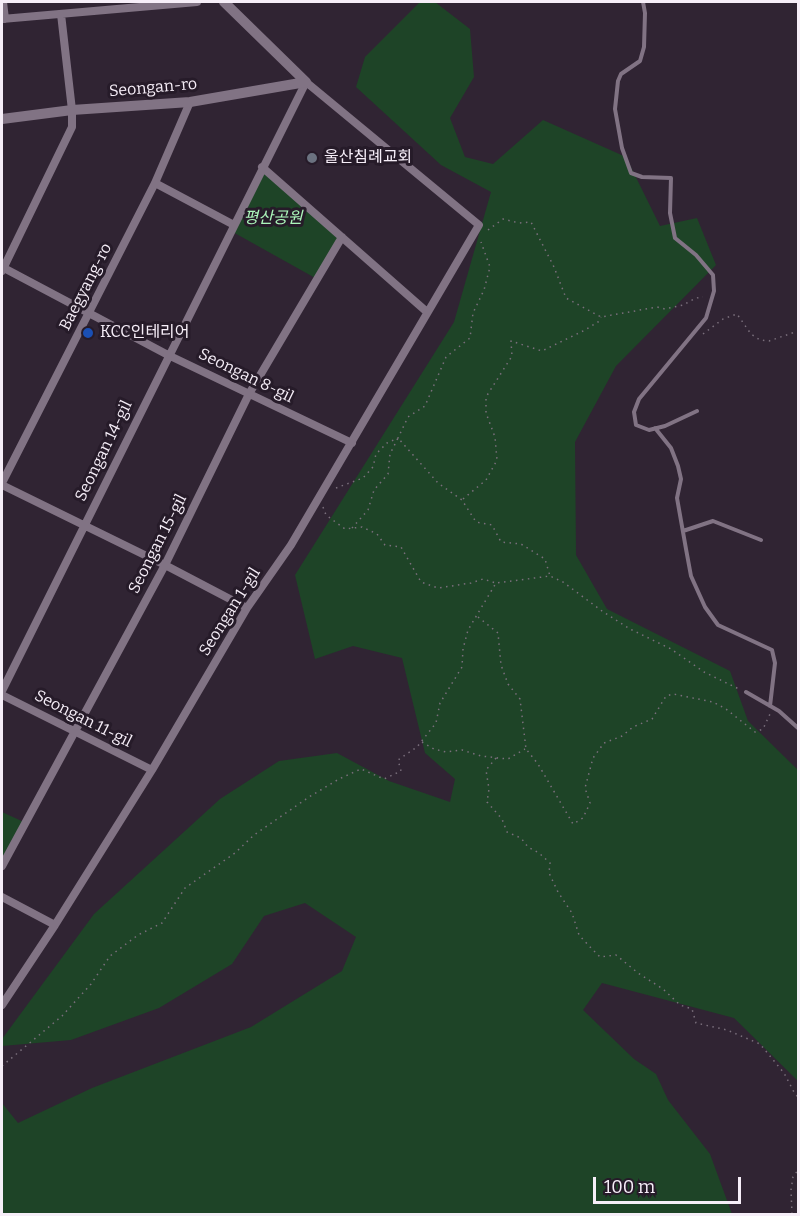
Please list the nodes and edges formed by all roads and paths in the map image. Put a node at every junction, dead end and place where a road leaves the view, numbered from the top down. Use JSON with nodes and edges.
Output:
{"nodes":[{"id":1,"x":3,"y":2,"type":"edge"},
{"id":2,"x":197,"y":2,"type":"edge"},
{"id":3,"x":224,"y":2,"type":"edge"},
{"id":4,"x":643,"y":2,"type":"edge"},
{"id":5,"x":61,"y":14,"type":"junction"},
{"id":6,"x":3,"y":19,"type":"edge"},
{"id":7,"x":306,"y":82,"type":"junction"},
{"id":8,"x":190,"y":102,"type":"junction"},
{"id":9,"x":72,"y":110,"type":"junction"},
{"id":10,"x":2,"y":119,"type":"edge"},
{"id":11,"x":262,"y":167,"type":"junction"},
{"id":12,"x":155,"y":183,"type":"junction"},
{"id":13,"x":234,"y":225,"type":"junction"},
{"id":14,"x":475,"y":235,"type":"junction"},
{"id":15,"x":342,"y":237,"type":"junction"},
{"id":16,"x":2,"y":269,"type":"edge"},
{"id":17,"x":712,"y":298,"type":"junction"},
{"id":18,"x":427,"y":312,"type":"junction"},
{"id":19,"x":89,"y":315,"type":"junction"},
{"id":20,"x":601,"y":317,"type":"junction"},
{"id":21,"x":798,"y":331,"type":"edge"},
{"id":22,"x":699,"y":338,"type":"dead end"},
{"id":23,"x":168,"y":355,"type":"junction"},
{"id":24,"x":249,"y":394,"type":"junction"},
{"id":25,"x":697,"y":411,"type":"dead end"},
{"id":26,"x":655,"y":428,"type":"junction"},
{"id":27,"x":398,"y":438,"type":"junction"},
{"id":28,"x":352,"y":443,"type":"junction"},
{"id":29,"x":2,"y":484,"type":"edge"},
{"id":30,"x":462,"y":500,"type":"junction"},
{"id":31,"x":320,"y":501,"type":"junction"},
{"id":32,"x":84,"y":525,"type":"junction"},
{"id":33,"x":352,"y":528,"type":"junction"},
{"id":34,"x":683,"y":531,"type":"junction"},
{"id":35,"x":761,"y":540,"type":"dead end"},
{"id":36,"x":165,"y":565,"type":"junction"},
{"id":37,"x":550,"y":576,"type":"junction"},
{"id":38,"x":496,"y":584,"type":"junction"},
{"id":39,"x":247,"y":608,"type":"junction"},
{"id":40,"x":477,"y":616,"type":"junction"},
{"id":41,"x":746,"y":692,"type":"joint"},
{"id":42,"x":2,"y":693,"type":"edge"},
{"id":43,"x":771,"y":707,"type":"junction"},
{"id":44,"x":798,"y":728,"type":"edge"},
{"id":45,"x":75,"y":732,"type":"junction"},
{"id":46,"x":422,"y":742,"type":"junction"},
{"id":47,"x":525,"y":749,"type":"junction"},
{"id":48,"x":496,"y":758,"type":"junction"},
{"id":49,"x":152,"y":770,"type":"junction"},
{"id":50,"x":2,"y":866,"type":"edge"},
{"id":51,"x":2,"y":897,"type":"edge"},
{"id":52,"x":55,"y":926,"type":"junction"},
{"id":53,"x":2,"y":1005,"type":"edge"},
{"id":54,"x":2,"y":1066,"type":"edge"},
{"id":55,"x":798,"y":1097,"type":"edge"},
{"id":56,"x":798,"y":1170,"type":"edge"},
{"id":57,"x":792,"y":1215,"type":"edge"}],
"edges":[{"from":1,"to":6,"type":"street"},
{"from":2,"to":5,"type":"street"},
{"from":3,"to":7,"type":"street"},
{"from":4,"to":17,"type":"lane"},
{"from":5,"to":6,"type":"street"},
{"from":5,"to":9,"type":"street"},
{"from":7,"to":8,"type":"street","name":"Seongan-ro"},
{"from":7,"to":11,"type":"street","name":"Seongan 14-gil"},
{"from":7,"to":14,"type":"street"},
{"from":8,"to":9,"type":"street","name":"Seongan-ro"},
{"from":8,"to":12,"type":"street","name":"Baegyang-ro"},
{"from":9,"to":10,"type":"street","name":"Seongan-ro"},
{"from":9,"to":16,"type":"street"},
{"from":11,"to":13,"type":"street","name":"Seongan 14-gil"},
{"from":11,"to":15,"type":"street"},
{"from":12,"to":13,"type":"street"},
{"from":12,"to":19,"type":"street","name":"Baegyang-ro"},
{"from":13,"to":23,"type":"street","name":"Seongan 14-gil"},
{"from":14,"to":18,"type":"street","name":"Seongan 1-gil"},
{"from":14,"to":20,"type":"path"},
{"from":14,"to":27,"type":"path"},
{"from":15,"to":18,"type":"street"},
{"from":15,"to":24,"type":"street","name":"Seongan 15-gil"},
{"from":16,"to":19,"type":"street","name":"Seongan 8-gil"},
{"from":17,"to":20,"type":"path"},
{"from":17,"to":26,"type":"lane"},
{"from":18,"to":28,"type":"street","name":"Seongan 1-gil"},
{"from":19,"to":23,"type":"street","name":"Seongan 8-gil"},
{"from":19,"to":29,"type":"street","name":"Baegyang-ro"},
{"from":20,"to":30,"type":"path"},
{"from":21,"to":22,"type":"path"},
{"from":23,"to":24,"type":"street","name":"Seongan 8-gil"},
{"from":23,"to":32,"type":"street","name":"Seongan 14-gil"},
{"from":24,"to":28,"type":"street","name":"Seongan 8-gil"},
{"from":24,"to":36,"type":"street","name":"Seongan 15-gil"},
{"from":25,"to":26,"type":"lane"},
{"from":26,"to":34,"type":"lane"},
{"from":27,"to":30,"type":"path"},
{"from":27,"to":31,"type":"path"},
{"from":27,"to":33,"type":"path"},
{"from":28,"to":31,"type":"street","name":"Seongan 1-gil"},
{"from":29,"to":32,"type":"street"},
{"from":30,"to":37,"type":"path"},
{"from":31,"to":33,"type":"path"},
{"from":31,"to":39,"type":"street","name":"Seongan 1-gil"},
{"from":32,"to":36,"type":"street"},
{"from":32,"to":42,"type":"street","name":"Seongan 14-gil"},
{"from":33,"to":38,"type":"path"},
{"from":34,"to":35,"type":"lane"},
{"from":34,"to":43,"type":"lane"},
{"from":36,"to":39,"type":"street"},
{"from":36,"to":45,"type":"street","name":"Seongan 15-gil"},
{"from":37,"to":38,"type":"path"},
{"from":37,"to":41,"type":"path"},
{"from":38,"to":40,"type":"path"},
{"from":39,"to":49,"type":"street","name":"Seongan 1-gil"},
{"from":40,"to":46,"type":"path"},
{"from":40,"to":47,"type":"path"},
{"from":41,"to":43,"type":"lane"},
{"from":42,"to":45,"type":"street","name":"Seongan 11-gil"},
{"from":43,"to":44,"type":"lane"},
{"from":43,"to":47,"type":"path"},
{"from":45,"to":49,"type":"street","name":"Seongan 11-gil"},
{"from":45,"to":50,"type":"street","name":"Seongan 15-gil"},
{"from":46,"to":48,"type":"path"},
{"from":46,"to":54,"type":"path"},
{"from":47,"to":48,"type":"path"},
{"from":48,"to":55,"type":"path"},
{"from":49,"to":52,"type":"street","name":"Seongan 1-gil"},
{"from":51,"to":52,"type":"street"},
{"from":52,"to":53,"type":"street","name":"Seongan 1-gil"},
{"from":56,"to":57,"type":"path"}]}
